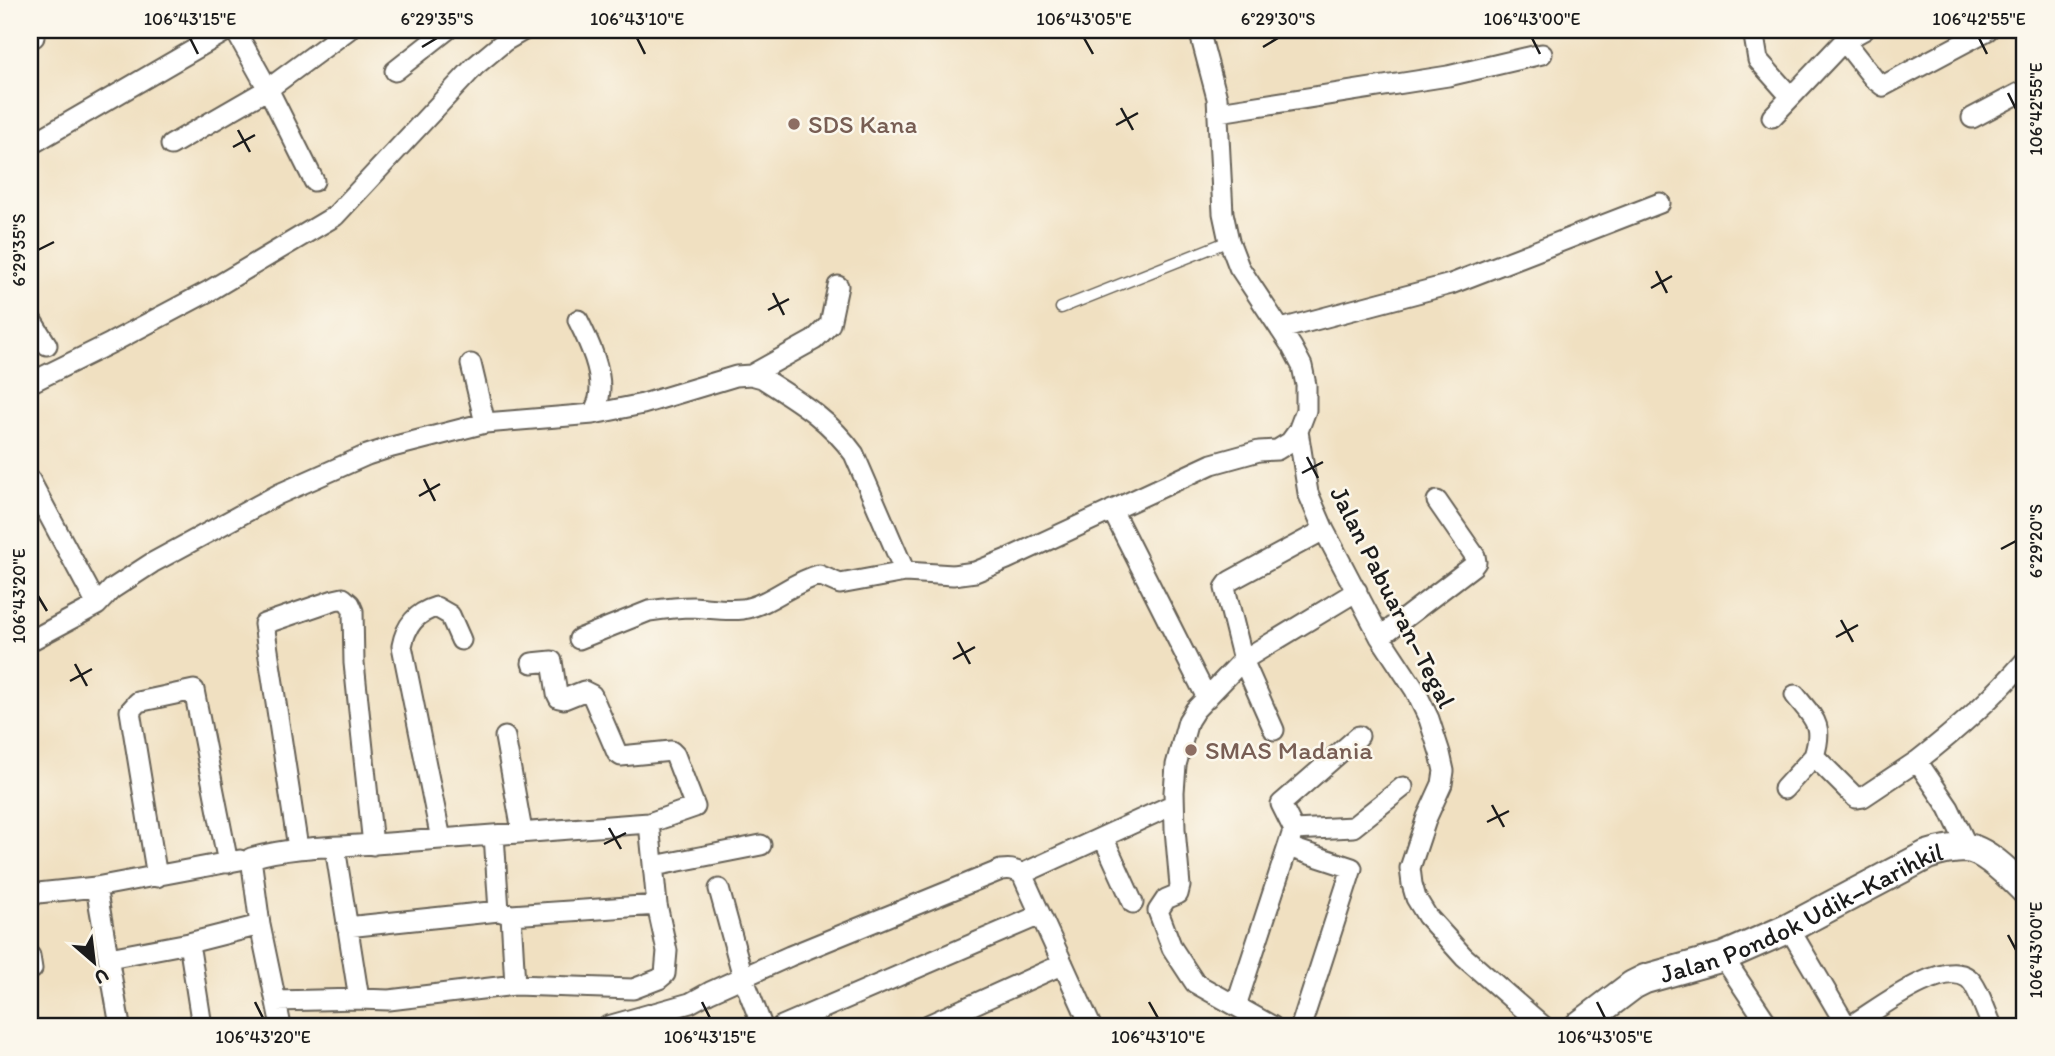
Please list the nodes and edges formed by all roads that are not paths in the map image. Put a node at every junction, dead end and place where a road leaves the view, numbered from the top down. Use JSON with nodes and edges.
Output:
{"nodes":[{"id":1,"x":228,"y":30,"type":"edge"},
{"id":2,"x":235,"y":30,"type":"edge"},
{"id":3,"x":348,"y":30,"type":"edge"},
{"id":4,"x":447,"y":30,"type":"edge"},
{"id":5,"x":524,"y":30,"type":"edge"},
{"id":6,"x":1199,"y":30,"type":"edge"},
{"id":7,"x":1753,"y":30,"type":"edge"},
{"id":8,"x":1864,"y":30,"type":"edge"},
{"id":9,"x":1989,"y":30,"type":"edge"},
{"id":10,"x":1844,"y":41,"type":"junction"},
{"id":11,"x":1542,"y":54,"type":"dead end"},
{"id":12,"x":395,"y":71,"type":"dead end"},
{"id":13,"x":268,"y":89,"type":"junction"},
{"id":14,"x":2025,"y":90,"type":"edge"},
{"id":15,"x":1791,"y":97,"type":"junction"},
{"id":16,"x":1219,"y":112,"type":"junction"},
{"id":17,"x":1772,"y":117,"type":"dead end"},
{"id":18,"x":1972,"y":118,"type":"dead end"},
{"id":19,"x":30,"y":145,"type":"edge"},
{"id":20,"x":171,"y":145,"type":"dead end"},
{"id":21,"x":314,"y":181,"type":"dead end"},
{"id":22,"x":1660,"y":203,"type":"dead end"},
{"id":23,"x":1229,"y":241,"type":"junction"},
{"id":24,"x":838,"y":286,"type":"dead end"},
{"id":25,"x":1061,"y":308,"type":"dead end"},
{"id":26,"x":30,"y":318,"type":"edge"},
{"id":27,"x":578,"y":320,"type":"dead end"},
{"id":28,"x":1281,"y":329,"type":"junction"},
{"id":29,"x":47,"y":345,"type":"dead end"},
{"id":30,"x":471,"y":364,"type":"dead end"},
{"id":31,"x":751,"y":375,"type":"junction"},
{"id":32,"x":30,"y":383,"type":"edge"},
{"id":33,"x":593,"y":414,"type":"junction"},
{"id":34,"x":485,"y":423,"type":"junction"},
{"id":35,"x":1298,"y":431,"type":"junction"},
{"id":36,"x":30,"y":480,"type":"edge"},
{"id":37,"x":1437,"y":501,"type":"dead end"},
{"id":38,"x":1112,"y":510,"type":"junction"},
{"id":39,"x":1324,"y":530,"type":"junction"},
{"id":40,"x":905,"y":572,"type":"junction"},
{"id":41,"x":1357,"y":591,"type":"junction"},
{"id":42,"x":97,"y":605,"type":"junction"},
{"id":43,"x":1380,"y":637,"type":"junction"},
{"id":44,"x":579,"y":639,"type":"dead end"},
{"id":45,"x":461,"y":640,"type":"dead end"},
{"id":46,"x":30,"y":641,"type":"edge"},
{"id":47,"x":1243,"y":660,"type":"junction"},
{"id":48,"x":2025,"y":661,"type":"edge"},
{"id":49,"x":532,"y":663,"type":"dead end"},
{"id":50,"x":1795,"y":695,"type":"dead end"},
{"id":51,"x":1207,"y":698,"type":"junction"},
{"id":52,"x":1274,"y":730,"type":"dead end"},
{"id":53,"x":1359,"y":736,"type":"dead end"},
{"id":54,"x":505,"y":737,"type":"dead end"},
{"id":55,"x":1814,"y":756,"type":"junction"},
{"id":56,"x":1917,"y":761,"type":"junction"},
{"id":57,"x":1403,"y":787,"type":"dead end"},
{"id":58,"x":1784,"y":789,"type":"dead end"},
{"id":59,"x":1168,"y":807,"type":"dead end"},
{"id":60,"x":649,"y":823,"type":"junction"},
{"id":61,"x":522,"y":831,"type":"junction"},
{"id":62,"x":494,"y":835,"type":"junction"},
{"id":63,"x":1103,"y":837,"type":"junction"},
{"id":64,"x":1291,"y":838,"type":"junction"},
{"id":65,"x":440,"y":839,"type":"junction"},
{"id":66,"x":373,"y":845,"type":"junction"},
{"id":67,"x":761,"y":845,"type":"dead end"},
{"id":68,"x":335,"y":847,"type":"junction"},
{"id":69,"x":298,"y":848,"type":"junction"},
{"id":70,"x":1969,"y":848,"type":"junction"},
{"id":71,"x":251,"y":858,"type":"junction"},
{"id":72,"x":228,"y":863,"type":"junction"},
{"id":73,"x":653,"y":866,"type":"junction"},
{"id":74,"x":1022,"y":874,"type":"junction"},
{"id":75,"x":158,"y":877,"type":"junction"},
{"id":76,"x":96,"y":887,"type":"junction"},
{"id":77,"x":719,"y":889,"type":"dead end"},
{"id":78,"x":2025,"y":890,"type":"edge"},
{"id":79,"x":30,"y":898,"type":"edge"},
{"id":80,"x":1133,"y":903,"type":"dead end"},
{"id":81,"x":657,"y":905,"type":"junction"},
{"id":82,"x":505,"y":913,"type":"junction"},
{"id":83,"x":1040,"y":915,"type":"junction"},
{"id":84,"x":260,"y":925,"type":"junction"},
{"id":85,"x":347,"y":927,"type":"junction"},
{"id":86,"x":1789,"y":928,"type":"junction"},
{"id":87,"x":189,"y":943,"type":"junction"},
{"id":88,"x":1723,"y":957,"type":"junction"},
{"id":89,"x":109,"y":958,"type":"junction"},
{"id":90,"x":1063,"y":964,"type":"junction"},
{"id":91,"x":743,"y":977,"type":"junction"},
{"id":92,"x":515,"y":985,"type":"junction"},
{"id":93,"x":359,"y":999,"type":"junction"},
{"id":94,"x":276,"y":1001,"type":"junction"},
{"id":95,"x":1236,"y":1006,"type":"junction"},
{"id":96,"x":678,"y":1017,"type":"edge"},
{"id":97,"x":1591,"y":1022,"type":"edge"},
{"id":98,"x":1087,"y":1025,"type":"edge"},
{"id":99,"x":120,"y":1026,"type":"edge"},
{"id":100,"x":202,"y":1026,"type":"edge"},
{"id":101,"x":281,"y":1026,"type":"edge"},
{"id":102,"x":608,"y":1026,"type":"edge"},
{"id":103,"x":761,"y":1026,"type":"edge"},
{"id":104,"x":782,"y":1026,"type":"edge"},
{"id":105,"x":926,"y":1026,"type":"edge"},
{"id":106,"x":1272,"y":1026,"type":"edge"},
{"id":107,"x":1301,"y":1026,"type":"edge"},
{"id":108,"x":1543,"y":1026,"type":"edge"},
{"id":109,"x":1769,"y":1026,"type":"edge"},
{"id":110,"x":1992,"y":1026,"type":"edge"}],
"edges":[{"from":1,"to":19,"type":"street"},
{"from":2,"to":13,"type":"street"},
{"from":3,"to":13,"type":"street"},
{"from":4,"to":12,"type":"street"},
{"from":5,"to":32,"type":"street"},
{"from":6,"to":16,"type":"street","name":"Jalan Pabuaran–Tegal"},
{"from":7,"to":15,"type":"street"},
{"from":8,"to":10,"type":"street"},
{"from":9,"to":10,"type":"street"},
{"from":10,"to":15,"type":"street"},
{"from":11,"to":16,"type":"street"},
{"from":13,"to":20,"type":"street"},
{"from":13,"to":21,"type":"street"},
{"from":14,"to":18,"type":"street"},
{"from":15,"to":17,"type":"street"},
{"from":16,"to":23,"type":"street","name":"Jalan Pabuaran–Tegal"},
{"from":22,"to":28,"type":"street"},
{"from":23,"to":25,"type":"lane"},
{"from":23,"to":28,"type":"street","name":"Jalan Pabuaran–Tegal"},
{"from":24,"to":31,"type":"street"},
{"from":26,"to":29,"type":"street"},
{"from":27,"to":33,"type":"street"},
{"from":28,"to":35,"type":"street","name":"Jalan Pabuaran–Tegal"},
{"from":30,"to":34,"type":"street"},
{"from":31,"to":33,"type":"street"},
{"from":31,"to":40,"type":"street"},
{"from":33,"to":34,"type":"street"},
{"from":34,"to":42,"type":"street"},
{"from":35,"to":38,"type":"street"},
{"from":35,"to":39,"type":"street","name":"Jalan Pabuaran–Tegal"},
{"from":36,"to":42,"type":"street"},
{"from":37,"to":43,"type":"street"},
{"from":38,"to":40,"type":"street"},
{"from":38,"to":51,"type":"street"},
{"from":39,"to":41,"type":"street","name":"Jalan Pabuaran–Tegal"},
{"from":39,"to":47,"type":"street"},
{"from":40,"to":44,"type":"street"},
{"from":41,"to":43,"type":"street","name":"Jalan Pabuaran–Tegal"},
{"from":41,"to":47,"type":"street"},
{"from":42,"to":46,"type":"street"},
{"from":43,"to":108,"type":"street","name":"Jalan Pabuaran–Tegal"},
{"from":45,"to":65,"type":"street"},
{"from":47,"to":51,"type":"street"},
{"from":47,"to":52,"type":"street"},
{"from":48,"to":56,"type":"street"},
{"from":49,"to":60,"type":"street"},
{"from":50,"to":55,"type":"street"},
{"from":51,"to":95,"type":"street"},
{"from":53,"to":64,"type":"street"},
{"from":54,"to":61,"type":"street"},
{"from":55,"to":56,"type":"street"},
{"from":55,"to":58,"type":"street"},
{"from":56,"to":70,"type":"street"},
{"from":57,"to":64,"type":"street"},
{"from":59,"to":63,"type":"street"},
{"from":60,"to":61,"type":"street"},
{"from":60,"to":73,"type":"street"},
{"from":61,"to":62,"type":"street"},
{"from":62,"to":65,"type":"street"},
{"from":62,"to":82,"type":"street"},
{"from":63,"to":74,"type":"street"},
{"from":63,"to":80,"type":"street"},
{"from":64,"to":95,"type":"street"},
{"from":64,"to":107,"type":"street"},
{"from":65,"to":66,"type":"street"},
{"from":66,"to":68,"type":"street"},
{"from":66,"to":69,"type":"street"},
{"from":67,"to":73,"type":"street"},
{"from":68,"to":69,"type":"street"},
{"from":68,"to":85,"type":"street"},
{"from":69,"to":71,"type":"street"},
{"from":70,"to":78,"type":"street","name":"Jalan Pondok Udik–Karihkil"},
{"from":70,"to":86,"type":"street","name":"Jalan Pondok Udik–Karihkil"},
{"from":71,"to":72,"type":"street"},
{"from":71,"to":84,"type":"street"},
{"from":72,"to":75,"type":"street"},
{"from":72,"to":75,"type":"street"},
{"from":73,"to":81,"type":"street"},
{"from":74,"to":83,"type":"street"},
{"from":74,"to":91,"type":"street"},
{"from":75,"to":76,"type":"street"},
{"from":76,"to":79,"type":"street"},
{"from":76,"to":89,"type":"street"},
{"from":77,"to":91,"type":"street"},
{"from":81,"to":82,"type":"street"},
{"from":81,"to":92,"type":"street"},
{"from":82,"to":85,"type":"street"},
{"from":82,"to":92,"type":"street"},
{"from":83,"to":90,"type":"street"},
{"from":83,"to":104,"type":"street"},
{"from":84,"to":87,"type":"street"},
{"from":84,"to":94,"type":"street"},
{"from":85,"to":93,"type":"street"},
{"from":86,"to":88,"type":"street","name":"Jalan Pondok Udik–Karihkil"},
{"from":86,"to":110,"type":"street"},
{"from":87,"to":89,"type":"street"},
{"from":87,"to":100,"type":"street"},
{"from":88,"to":97,"type":"street","name":"Jalan Pondok Udik–Karihkil"},
{"from":88,"to":109,"type":"street"},
{"from":89,"to":99,"type":"street"},
{"from":90,"to":98,"type":"street"},
{"from":90,"to":105,"type":"street"},
{"from":91,"to":96,"type":"street"},
{"from":91,"to":103,"type":"street"},
{"from":92,"to":93,"type":"street"},
{"from":93,"to":94,"type":"street"},
{"from":94,"to":101,"type":"street"},
{"from":95,"to":106,"type":"street"},
{"from":96,"to":102,"type":"street"}]}
